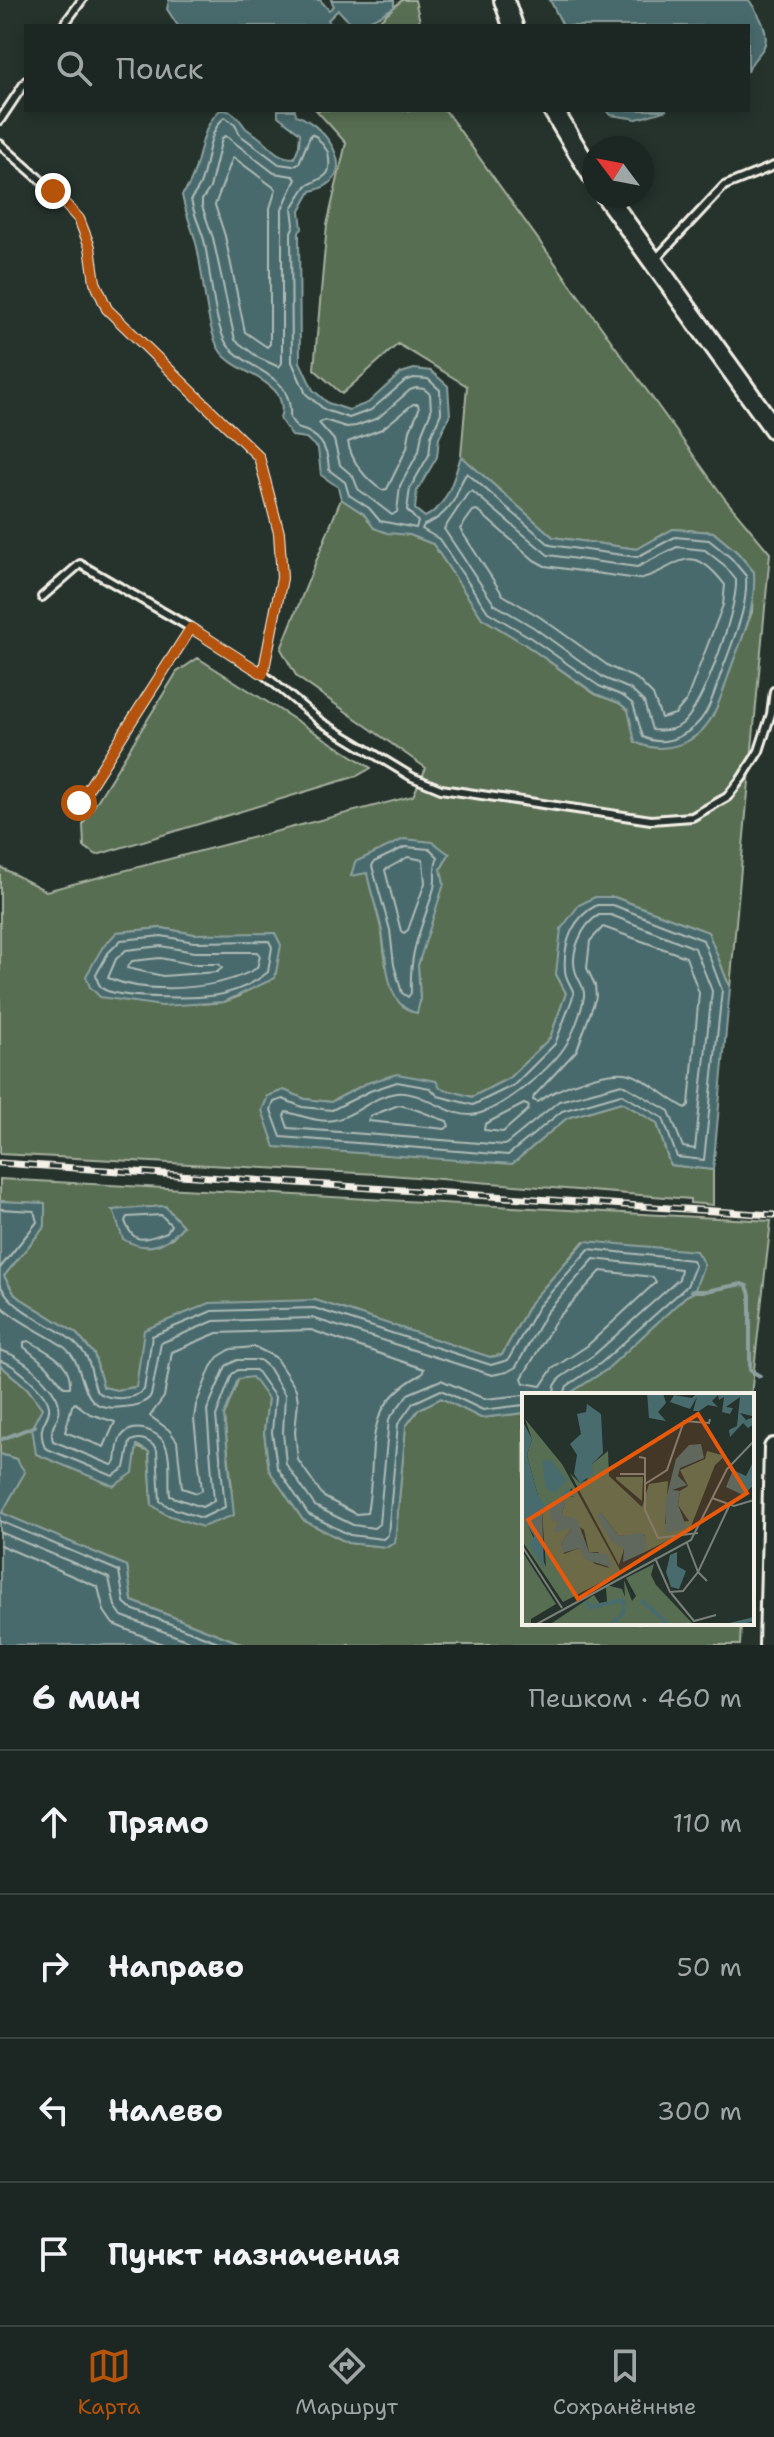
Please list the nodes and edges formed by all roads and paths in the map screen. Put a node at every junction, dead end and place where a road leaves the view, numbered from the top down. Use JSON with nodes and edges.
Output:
{"nodes":[{"id":1,"x":82,"y":0,"type":"edge"},
{"id":2,"x":504,"y":0,"type":"edge"},
{"id":3,"x":64,"y":24,"type":"edge"},
{"id":4,"x":512,"y":24,"type":"edge"},
{"id":5,"x":24,"y":84,"type":"edge"},
{"id":6,"x":554,"y":112,"type":"edge"},
{"id":7,"x":0,"y":120,"type":"edge"},
{"id":8,"x":0,"y":144,"type":"edge"},
{"id":9,"x":582,"y":158,"type":"edge"},
{"id":10,"x":773,"y":170,"type":"edge"},
{"id":11,"x":614,"y":208,"type":"edge"},
{"id":12,"x":652,"y":262,"type":"junction"},
{"id":13,"x":774,"y":429,"type":"edge"},
{"id":14,"x":42,"y":597,"type":"dead end"},
{"id":15,"x":191,"y":628,"type":"junction"},
{"id":16,"x":263,"y":674,"type":"junction"},
{"id":17,"x":774,"y":691,"type":"edge"},
{"id":18,"x":79,"y":803,"type":"dead end"},
{"id":19,"x":774,"y":1448,"type":"edge"},
{"id":20,"x":773,"y":1498,"type":"edge"},
{"id":21,"x":769,"y":1645,"type":"edge"}],
"edges":[{"from":1,"to":3,"type":"lane"},
{"from":2,"to":4,"type":"main road"},
{"from":5,"to":7,"type":"lane"},
{"from":6,"to":9,"type":"main road"},
{"from":8,"to":16,"type":"lane"},
{"from":10,"to":12,"type":"lane"},
{"from":11,"to":12,"type":"main road"},
{"from":12,"to":13,"type":"main road"},
{"from":14,"to":15,"type":"lane"},
{"from":15,"to":16,"type":"lane"},
{"from":15,"to":18,"type":"lane"},
{"from":16,"to":17,"type":"lane"},
{"from":19,"to":20,"type":"main road"},
{"from":20,"to":21,"type":"main road"}]}
